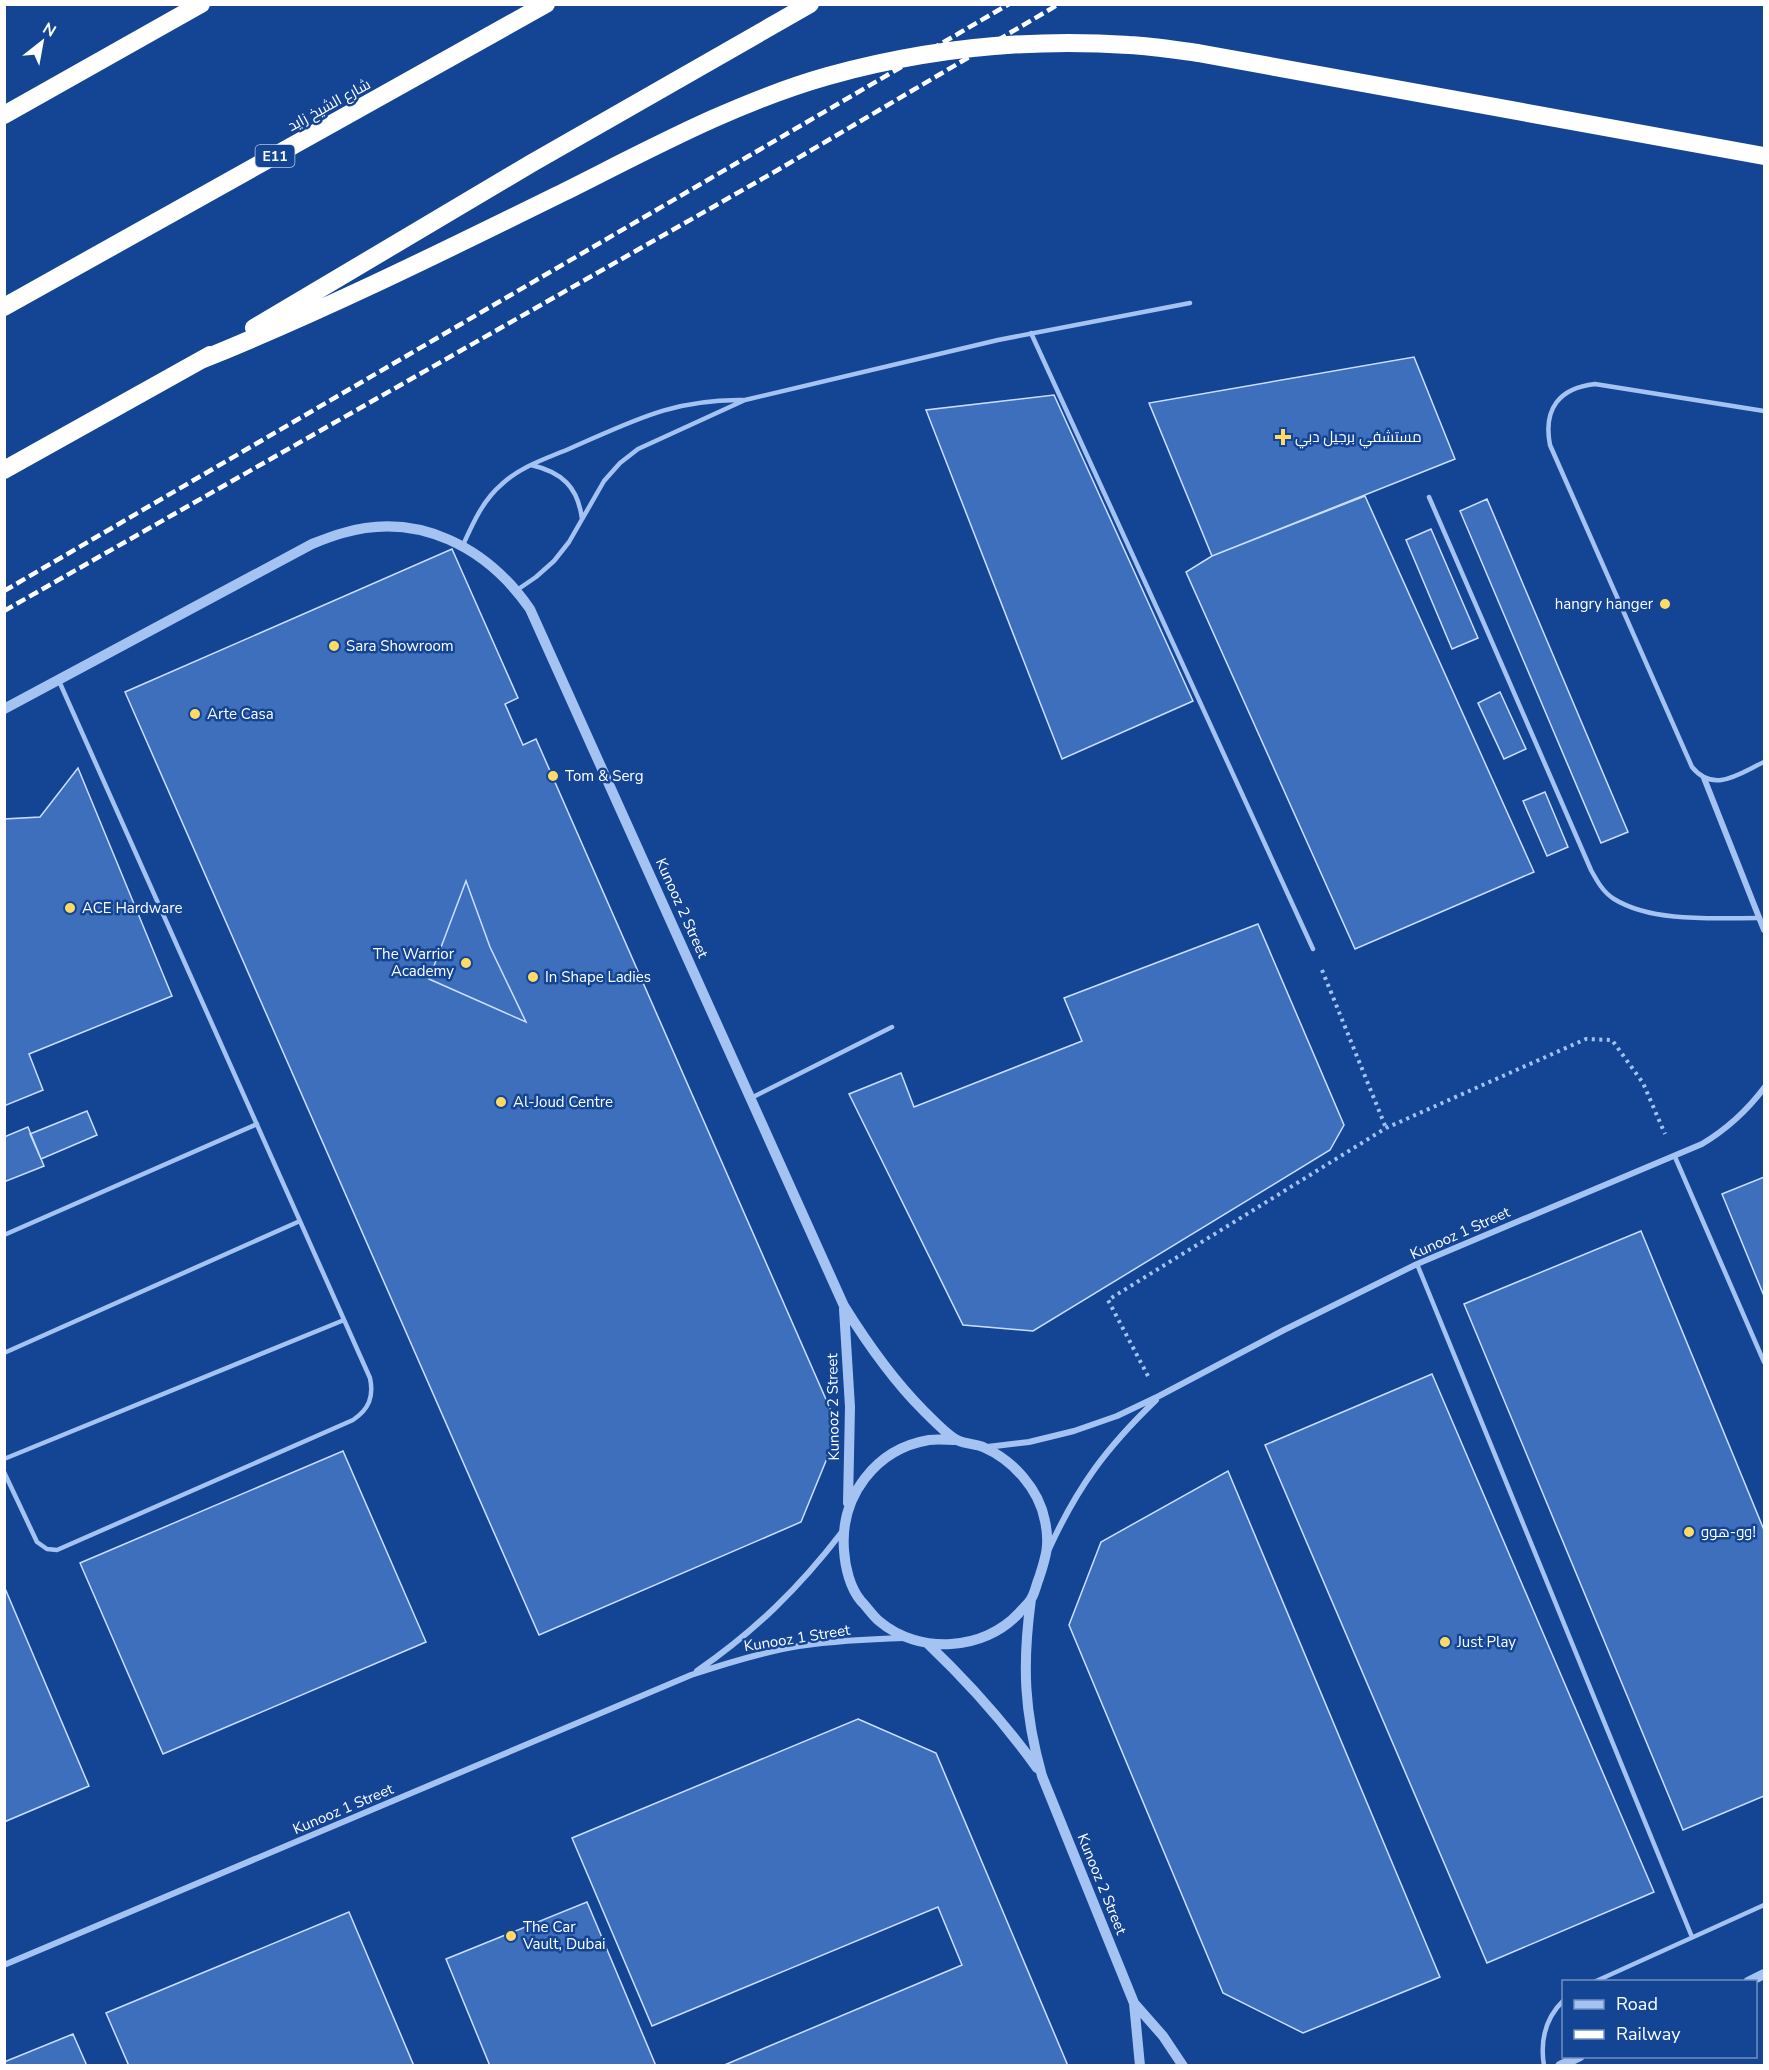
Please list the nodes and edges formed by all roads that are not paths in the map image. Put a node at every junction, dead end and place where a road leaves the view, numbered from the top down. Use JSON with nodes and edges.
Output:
{"nodes":[{"id":1,"x":201,"y":4,"type":"edge"},
{"id":2,"x":546,"y":4,"type":"edge"},
{"id":3,"x":810,"y":4,"type":"edge"},
{"id":4,"x":4,"y":115,"type":"edge"},
{"id":5,"x":1764,"y":156,"type":"edge"},
{"id":6,"x":1190,"y":303,"type":"dead end"},
{"id":7,"x":4,"y":307,"type":"edge"},
{"id":8,"x":1032,"y":333,"type":"junction"},
{"id":9,"x":201,"y":360,"type":"junction"},
{"id":10,"x":745,"y":400,"type":"junction"},
{"id":11,"x":1764,"y":411,"type":"edge"},
{"id":12,"x":530,"y":465,"type":"junction"},
{"id":13,"x":4,"y":470,"type":"edge"},
{"id":14,"x":1429,"y":497,"type":"dead end"},
{"id":15,"x":582,"y":522,"type":"junction"},
{"id":16,"x":463,"y":545,"type":"junction"},
{"id":17,"x":517,"y":590,"type":"junction"},
{"id":18,"x":59,"y":681,"type":"junction"},
{"id":19,"x":4,"y":709,"type":"edge"},
{"id":20,"x":1764,"y":762,"type":"edge"},
{"id":21,"x":1704,"y":778,"type":"junction"},
{"id":22,"x":1760,"y":918,"type":"junction"},
{"id":23,"x":1764,"y":930,"type":"edge"},
{"id":24,"x":1313,"y":949,"type":"road end"},
{"id":25,"x":892,"y":1027,"type":"dead end"},
{"id":26,"x":1764,"y":1088,"type":"edge"},
{"id":27,"x":751,"y":1098,"type":"junction"},
{"id":28,"x":257,"y":1124,"type":"junction"},
{"id":29,"x":1675,"y":1157,"type":"junction"},
{"id":30,"x":300,"y":1221,"type":"junction"},
{"id":31,"x":4,"y":1236,"type":"edge"},
{"id":32,"x":1417,"y":1264,"type":"junction"},
{"id":33,"x":844,"y":1306,"type":"junction"},
{"id":34,"x":344,"y":1320,"type":"junction"},
{"id":35,"x":4,"y":1353,"type":"edge"},
{"id":36,"x":1764,"y":1362,"type":"edge"},
{"id":37,"x":1160,"y":1396,"type":"junction"},
{"id":38,"x":957,"y":1440,"type":"junction"},
{"id":39,"x":983,"y":1447,"type":"junction"},
{"id":40,"x":4,"y":1459,"type":"edge"},
{"id":41,"x":4,"y":1472,"type":"edge"},
{"id":42,"x":848,"y":1507,"type":"junction"},
{"id":43,"x":842,"y":1532,"type":"junction"},
{"id":44,"x":1048,"y":1552,"type":"junction"},
{"id":45,"x":1031,"y":1599,"type":"junction"},
{"id":46,"x":909,"y":1638,"type":"junction"},
{"id":47,"x":927,"y":1643,"type":"junction"},
{"id":48,"x":691,"y":1675,"type":"junction"},
{"id":49,"x":1042,"y":1776,"type":"junction"},
{"id":50,"x":1764,"y":1905,"type":"edge"},
{"id":51,"x":1692,"y":1937,"type":"junction"},
{"id":52,"x":4,"y":1965,"type":"edge"},
{"id":53,"x":1598,"y":1980,"type":"edge"},
{"id":54,"x":1562,"y":2001,"type":"edge"},
{"id":55,"x":1134,"y":2003,"type":"junction"},
{"id":56,"x":1576,"y":2058,"type":"edge"},
{"id":57,"x":1140,"y":2066,"type":"edge"},
{"id":58,"x":1183,"y":2066,"type":"edge"},
{"id":59,"x":1544,"y":2066,"type":"edge"},
{"id":60,"x":1560,"y":2066,"type":"edge"}],
"edges":[{"from":1,"to":4,"type":"highway"},
{"from":2,"to":7,"type":"highway","name":"شارع الشيخ زايد","number":"E11"},
{"from":3,"to":9,"type":"highway"},
{"from":5,"to":9,"type":"highway"},
{"from":6,"to":8,"type":"lane"},
{"from":8,"to":10,"type":"lane"},
{"from":8,"to":24,"type":"lane"},
{"from":9,"to":13,"type":"highway"},
{"from":10,"to":12,"type":"lane"},
{"from":10,"to":15,"type":"lane"},
{"from":11,"to":21,"type":"lane"},
{"from":12,"to":15,"type":"lane"},
{"from":12,"to":16,"type":"lane"},
{"from":14,"to":22,"type":"lane"},
{"from":15,"to":17,"type":"lane"},
{"from":16,"to":17,"type":"street","name":"Kunooz 2 Street"},
{"from":16,"to":18,"type":"street","name":"Kunooz 2 Street"},
{"from":17,"to":27,"type":"street","name":"Kunooz 2 Street"},
{"from":18,"to":19,"type":"street","name":"Kunooz 2 Street"},
{"from":18,"to":28,"type":"lane"},
{"from":20,"to":21,"type":"lane"},
{"from":21,"to":22,"type":"street"},
{"from":22,"to":23,"type":"street"},
{"from":25,"to":27,"type":"lane"},
{"from":26,"to":29,"type":"street","name":"Kunooz 1 Street"},
{"from":27,"to":33,"type":"street","name":"Kunooz 2 Street"},
{"from":28,"to":30,"type":"lane"},
{"from":28,"to":31,"type":"lane"},
{"from":29,"to":32,"type":"street","name":"Kunooz 1 Street"},
{"from":29,"to":36,"type":"lane"},
{"from":30,"to":34,"type":"lane"},
{"from":30,"to":35,"type":"lane"},
{"from":32,"to":37,"type":"street","name":"Kunooz 1 Street"},
{"from":32,"to":51,"type":"lane"},
{"from":33,"to":38,"type":"street","name":"Kunooz 2 Street"},
{"from":33,"to":42,"type":"street","name":"Kunooz 2 Street"},
{"from":34,"to":40,"type":"lane"},
{"from":34,"to":41,"type":"lane"},
{"from":37,"to":39,"type":"street","name":"Kunooz 1 Street"},
{"from":37,"to":44,"type":"street","name":"Kunooz 1 Street"},
{"from":38,"to":39,"type":"street"},
{"from":38,"to":42,"type":"street"},
{"from":39,"to":44,"type":"street"},
{"from":42,"to":43,"type":"street"},
{"from":43,"to":46,"type":"street"},
{"from":43,"to":48,"type":"street","name":"Kunooz 1 Street"},
{"from":44,"to":45,"type":"street"},
{"from":45,"to":47,"type":"street"},
{"from":45,"to":49,"type":"street","name":"Kunooz 2 Street"},
{"from":46,"to":47,"type":"street"},
{"from":46,"to":48,"type":"street","name":"Kunooz 1 Street"},
{"from":47,"to":49,"type":"street","name":"Kunooz 2 Street"},
{"from":48,"to":52,"type":"street","name":"Kunooz 1 Street"},
{"from":49,"to":55,"type":"street","name":"Kunooz 2 Street"},
{"from":50,"to":51,"type":"lane"},
{"from":51,"to":53,"type":"lane"},
{"from":54,"to":59,"type":"lane"},
{"from":55,"to":57,"type":"street","name":"Kunooz 2 Street"},
{"from":55,"to":58,"type":"street","name":"Kunooz 2 Street"},
{"from":56,"to":60,"type":"street"}]}
